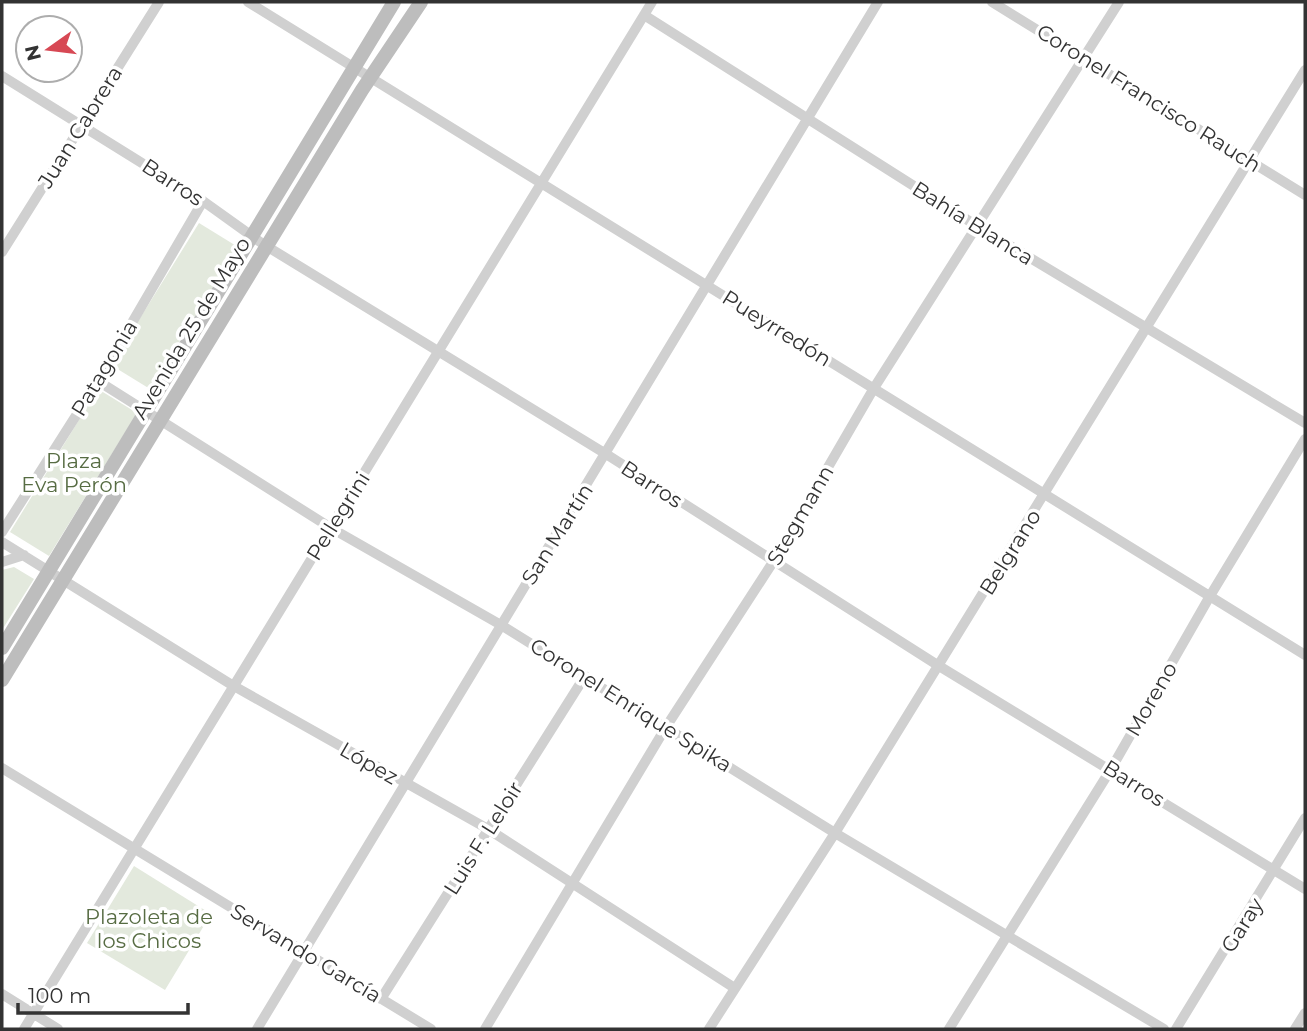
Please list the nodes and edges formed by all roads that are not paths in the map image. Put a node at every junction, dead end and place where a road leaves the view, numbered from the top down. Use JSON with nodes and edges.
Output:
{"nodes":[{"id":1,"x":159,"y":2,"type":"edge"},
{"id":2,"x":247,"y":2,"type":"edge"},
{"id":3,"x":394,"y":2,"type":"edge"},
{"id":4,"x":421,"y":2,"type":"edge"},
{"id":5,"x":652,"y":2,"type":"edge"},
{"id":6,"x":878,"y":2,"type":"edge"},
{"id":7,"x":992,"y":2,"type":"edge"},
{"id":8,"x":1119,"y":2,"type":"edge"},
{"id":9,"x":644,"y":15,"type":"junction"},
{"id":10,"x":1085,"y":60,"type":"junction"},
{"id":11,"x":355,"y":66,"type":"junction"},
{"id":12,"x":1305,"y":70,"type":"edge"},
{"id":13,"x":2,"y":76,"type":"edge"},
{"id":14,"x":372,"y":78,"type":"junction"},
{"id":15,"x":807,"y":120,"type":"junction"},
{"id":16,"x":82,"y":125,"type":"junction"},
{"id":17,"x":1250,"y":160,"type":"junction"},
{"id":18,"x":542,"y":183,"type":"junction"},
{"id":19,"x":1305,"y":195,"type":"edge"},
{"id":20,"x":203,"y":201,"type":"junction"},
{"id":21,"x":977,"y":226,"type":"junction"},
{"id":22,"x":252,"y":237,"type":"junction"},
{"id":23,"x":266,"y":246,"type":"junction"},
{"id":24,"x":2,"y":251,"type":"edge"},
{"id":25,"x":706,"y":285,"type":"junction"},
{"id":26,"x":1146,"y":329,"type":"junction"},
{"id":27,"x":439,"y":351,"type":"junction"},
{"id":28,"x":98,"y":381,"type":"junction"},
{"id":29,"x":874,"y":388,"type":"junction"},
{"id":30,"x":147,"y":411,"type":"junction"},
{"id":31,"x":161,"y":419,"type":"junction"},
{"id":32,"x":1305,"y":423,"type":"edge"},
{"id":33,"x":1305,"y":439,"type":"edge"},
{"id":34,"x":606,"y":454,"type":"junction"},
{"id":35,"x":1045,"y":495,"type":"junction"},
{"id":36,"x":331,"y":528,"type":"junction"},
{"id":37,"x":2,"y":532,"type":"edge"},
{"id":38,"x":2,"y":542,"type":"edge"},
{"id":39,"x":24,"y":555,"type":"junction"},
{"id":40,"x":2,"y":562,"type":"edge"},
{"id":41,"x":773,"y":562,"type":"junction"},
{"id":42,"x":50,"y":570,"type":"junction"},
{"id":43,"x":64,"y":578,"type":"junction"},
{"id":44,"x":1210,"y":596,"type":"junction"},
{"id":45,"x":501,"y":625,"type":"junction"},
{"id":46,"x":2,"y":649,"type":"edge"},
{"id":47,"x":1305,"y":655,"type":"edge"},
{"id":48,"x":939,"y":666,"type":"junction"},
{"id":49,"x":585,"y":676,"type":"junction"},
{"id":50,"x":2,"y":680,"type":"edge"},
{"id":51,"x":232,"y":685,"type":"junction"},
{"id":52,"x":666,"y":727,"type":"junction"},
{"id":53,"x":2,"y":768,"type":"edge"},
{"id":54,"x":1111,"y":769,"type":"junction"},
{"id":55,"x":404,"y":783,"type":"junction"},
{"id":56,"x":1305,"y":818,"type":"edge"},
{"id":57,"x":488,"y":829,"type":"junction"},
{"id":58,"x":835,"y":833,"type":"junction"},
{"id":59,"x":134,"y":848,"type":"junction"},
{"id":60,"x":1276,"y":871,"type":"junction"},
{"id":61,"x":570,"y":882,"type":"junction"},
{"id":62,"x":1305,"y":889,"type":"edge"},
{"id":63,"x":1006,"y":937,"type":"junction"},
{"id":64,"x":301,"y":951,"type":"junction"},
{"id":65,"x":733,"y":988,"type":"junction"},
{"id":66,"x":2,"y":995,"type":"edge"},
{"id":67,"x":382,"y":999,"type":"junction"},
{"id":68,"x":1305,"y":1013,"type":"edge"},
{"id":69,"x":33,"y":1014,"type":"junction"},
{"id":70,"x":24,"y":1029,"type":"edge"},
{"id":71,"x":58,"y":1029,"type":"edge"},
{"id":72,"x":257,"y":1029,"type":"edge"},
{"id":73,"x":431,"y":1029,"type":"edge"},
{"id":74,"x":485,"y":1029,"type":"edge"},
{"id":75,"x":709,"y":1029,"type":"edge"},
{"id":76,"x":949,"y":1029,"type":"edge"},
{"id":77,"x":1164,"y":1029,"type":"edge"},
{"id":78,"x":1176,"y":1029,"type":"edge"},
{"id":79,"x":1295,"y":1029,"type":"edge"}],
"edges":[{"from":1,"to":16,"type":"street","name":"Juan Cabrera"},
{"from":2,"to":11,"type":"street","name":"Pueyrredón"},
{"from":3,"to":11,"type":"main road","name":"Avenida 25 de Mayo"},
{"from":4,"to":14,"type":"main road","name":"Avenida 25 de Mayo"},
{"from":5,"to":9,"type":"street","name":"Pellegrini"},
{"from":6,"to":15,"type":"street","name":"San Martín"},
{"from":7,"to":10,"type":"street","name":"Coronel Francisco Rauch"},
{"from":8,"to":10,"type":"street","name":"Stegmann"},
{"from":9,"to":15,"type":"street","name":"Bahía Blanca"},
{"from":9,"to":18,"type":"street","name":"Pellegrini"},
{"from":10,"to":17,"type":"street","name":"Coronel Francisco Rauch"},
{"from":10,"to":21,"type":"street","name":"Stegmann"},
{"from":11,"to":14,"type":"street","name":"Pueyrredón"},
{"from":11,"to":22,"type":"main road","name":"Avenida 25 de Mayo"},
{"from":12,"to":17,"type":"street","name":"Belgrano"},
{"from":13,"to":16,"type":"street","name":"Barros"},
{"from":14,"to":18,"type":"street","name":"Pueyrredón"},
{"from":14,"to":23,"type":"main road","name":"Avenida 25 de Mayo"},
{"from":15,"to":21,"type":"street","name":"Bahía Blanca"},
{"from":15,"to":25,"type":"street","name":"San Martín"},
{"from":16,"to":20,"type":"street","name":"Barros"},
{"from":16,"to":24,"type":"street","name":"Juan Cabrera"},
{"from":17,"to":19,"type":"street","name":"Coronel Francisco Rauch"},
{"from":17,"to":26,"type":"street","name":"Belgrano"},
{"from":18,"to":25,"type":"street","name":"Pueyrredón"},
{"from":18,"to":27,"type":"street","name":"Pellegrini"},
{"from":20,"to":22,"type":"street","name":"Barros"},
{"from":20,"to":28,"type":"street","name":"Patagonia"},
{"from":21,"to":26,"type":"street","name":"Bahía Blanca"},
{"from":21,"to":29,"type":"street","name":"Stegmann"},
{"from":22,"to":23,"type":"street","name":"Barros"},
{"from":22,"to":30,"type":"main road","name":"Avenida 25 de Mayo"},
{"from":23,"to":27,"type":"street","name":"Barros"},
{"from":23,"to":31,"type":"main road","name":"Avenida 25 de Mayo"},
{"from":25,"to":29,"type":"street","name":"Pueyrredón"},
{"from":25,"to":34,"type":"street","name":"San Martín"},
{"from":26,"to":32,"type":"street","name":"Bahía Blanca"},
{"from":26,"to":35,"type":"street","name":"Belgrano"},
{"from":27,"to":34,"type":"street","name":"Barros"},
{"from":27,"to":36,"type":"street","name":"Pellegrini"},
{"from":28,"to":30,"type":"street","name":"Coronel Enrique Spika"},
{"from":28,"to":37,"type":"street","name":"Patagonia"},
{"from":29,"to":35,"type":"street","name":"Pueyrredón"},
{"from":29,"to":41,"type":"street","name":"Stegmann"},
{"from":30,"to":31,"type":"street","name":"Coronel Enrique Spika"},
{"from":30,"to":42,"type":"main road","name":"Avenida 25 de Mayo"},
{"from":31,"to":36,"type":"street","name":"Coronel Enrique Spika"},
{"from":31,"to":43,"type":"main road","name":"Avenida 25 de Mayo"},
{"from":33,"to":44,"type":"street","name":"Moreno"},
{"from":34,"to":41,"type":"street","name":"Barros"},
{"from":34,"to":45,"type":"street","name":"San Martín"},
{"from":35,"to":44,"type":"street","name":"Pueyrredón"},
{"from":35,"to":48,"type":"street","name":"Belgrano"},
{"from":36,"to":45,"type":"street","name":"Coronel Enrique Spika"},
{"from":36,"to":51,"type":"street","name":"Pellegrini"},
{"from":38,"to":39,"type":"street","name":"López"},
{"from":39,"to":40,"type":"street"},
{"from":39,"to":42,"type":"street","name":"López"},
{"from":41,"to":48,"type":"street","name":"Barros"},
{"from":41,"to":52,"type":"street","name":"Stegmann"},
{"from":42,"to":43,"type":"street","name":"López"},
{"from":42,"to":46,"type":"main road","name":"Avenida 25 de Mayo"},
{"from":43,"to":50,"type":"main road","name":"Avenida 25 de Mayo"},
{"from":43,"to":51,"type":"street","name":"López"},
{"from":44,"to":47,"type":"street","name":"Pueyrredón"},
{"from":44,"to":54,"type":"street","name":"Moreno"},
{"from":45,"to":49,"type":"street","name":"Coronel Enrique Spika"},
{"from":45,"to":55,"type":"street","name":"San Martín"},
{"from":48,"to":54,"type":"street","name":"Barros"},
{"from":48,"to":58,"type":"street","name":"Belgrano"},
{"from":49,"to":52,"type":"street","name":"Coronel Enrique Spika"},
{"from":49,"to":57,"type":"street","name":"Luis F. Leloir"},
{"from":51,"to":55,"type":"street","name":"López"},
{"from":51,"to":59,"type":"street","name":"Pellegrini"},
{"from":52,"to":58,"type":"street","name":"Coronel Enrique Spika"},
{"from":52,"to":61,"type":"street","name":"Stegmann"},
{"from":53,"to":59,"type":"street","name":"Servando García"},
{"from":54,"to":60,"type":"street","name":"Barros"},
{"from":54,"to":63,"type":"street","name":"Moreno"},
{"from":55,"to":57,"type":"street","name":"López"},
{"from":55,"to":64,"type":"street","name":"San Martín"},
{"from":56,"to":60,"type":"street","name":"Garay"},
{"from":57,"to":61,"type":"street","name":"López"},
{"from":57,"to":67,"type":"street","name":"Luis F. Leloir"},
{"from":58,"to":63,"type":"street","name":"Coronel Enrique Spika"},
{"from":58,"to":65,"type":"street","name":"Belgrano"},
{"from":59,"to":64,"type":"street","name":"Servando García"},
{"from":59,"to":69,"type":"street","name":"Pellegrini"},
{"from":60,"to":62,"type":"street","name":"Barros"},
{"from":60,"to":78,"type":"street","name":"Garay"},
{"from":61,"to":65,"type":"street","name":"López"},
{"from":61,"to":74,"type":"street","name":"Stegmann"},
{"from":63,"to":76,"type":"street","name":"Moreno"},
{"from":63,"to":77,"type":"street","name":"Coronel Enrique Spika"},
{"from":64,"to":67,"type":"street","name":"Servando García"},
{"from":64,"to":72,"type":"street","name":"San Martín"},
{"from":65,"to":75,"type":"street","name":"Belgrano"},
{"from":66,"to":69,"type":"street"},
{"from":67,"to":73,"type":"street","name":"Servando García"},
{"from":68,"to":79,"type":"street"},
{"from":69,"to":70,"type":"street","name":"Pellegrini"},
{"from":69,"to":71,"type":"street"}]}
